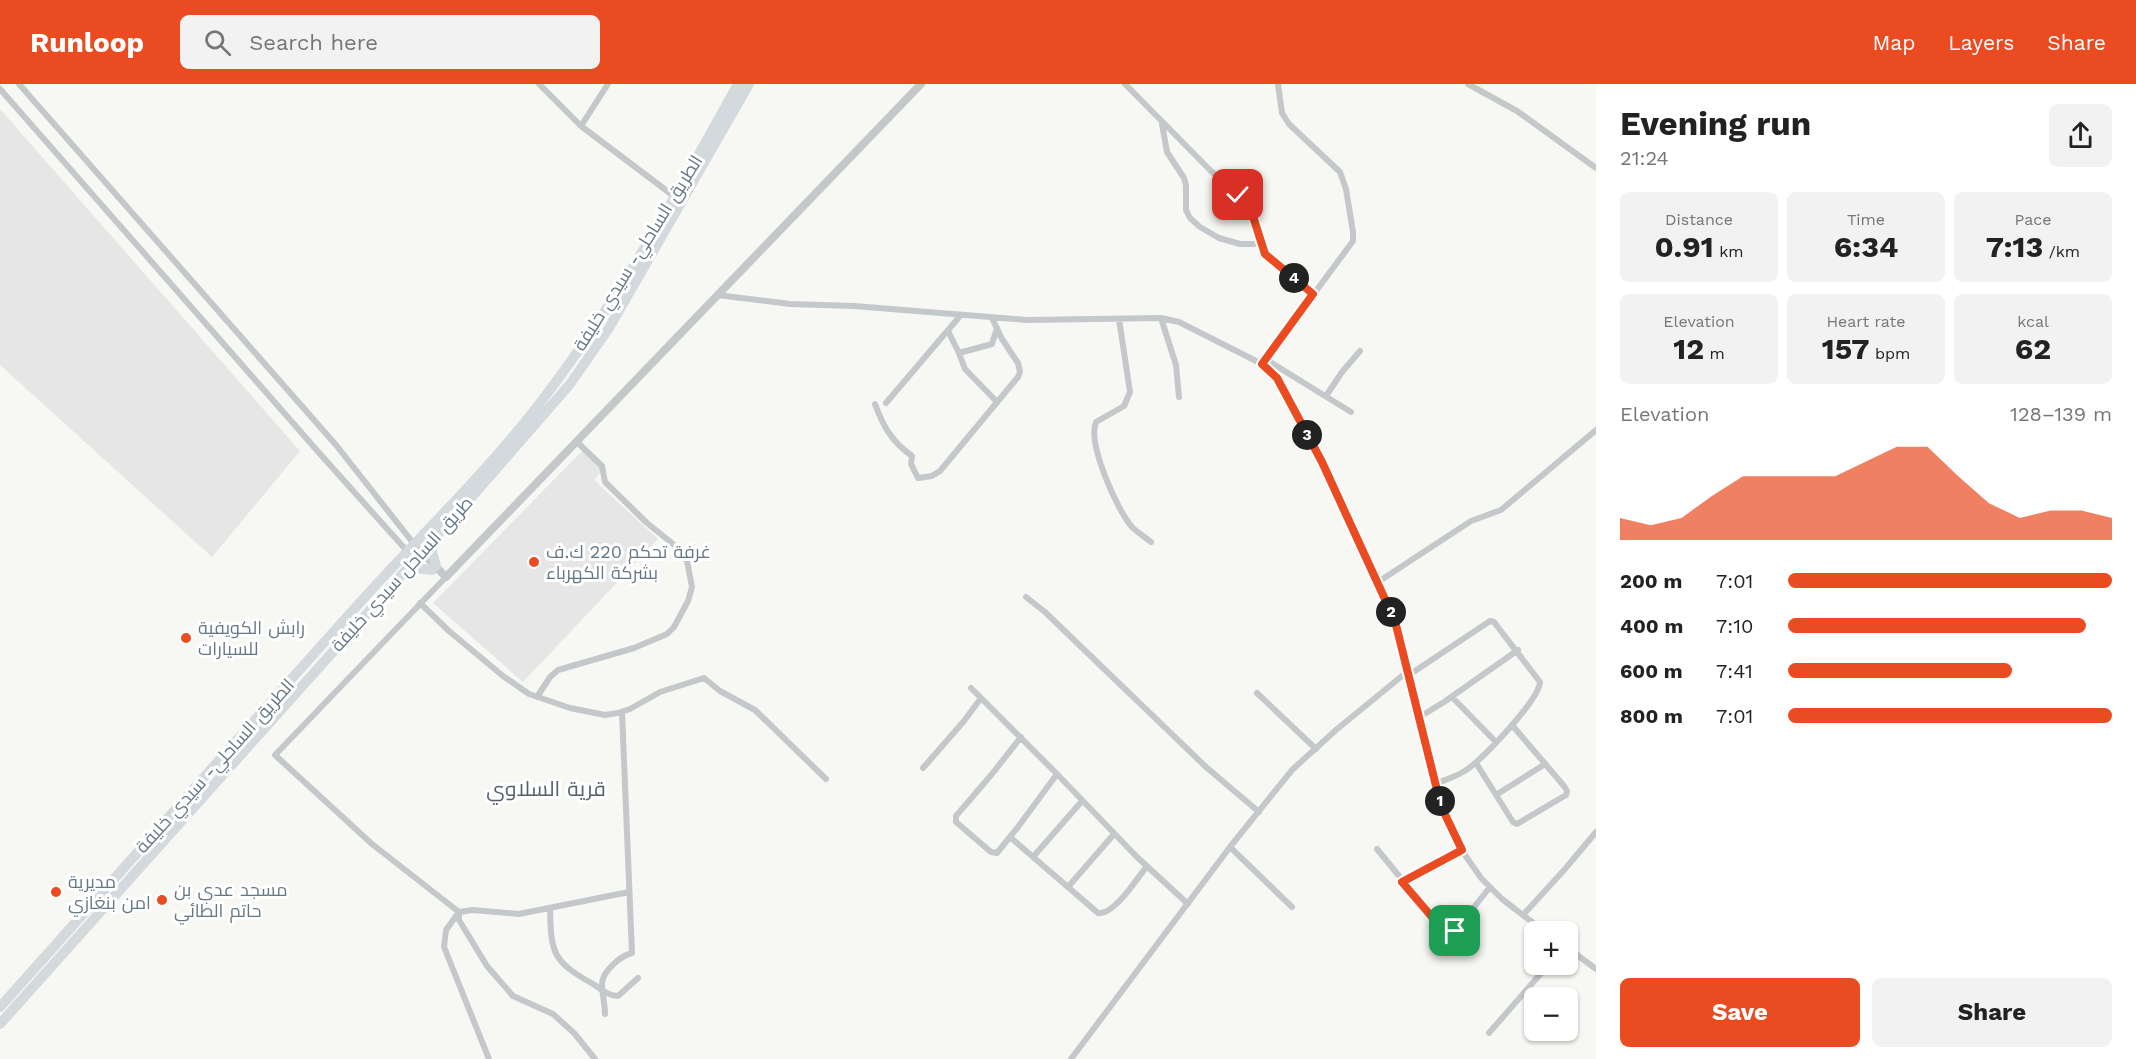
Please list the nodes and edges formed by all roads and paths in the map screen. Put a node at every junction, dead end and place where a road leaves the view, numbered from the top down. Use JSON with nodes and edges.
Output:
{"nodes":[{"id":1,"x":19,"y":84,"type":"edge"},
{"id":2,"x":539,"y":84,"type":"edge"},
{"id":3,"x":608,"y":84,"type":"edge"},
{"id":4,"x":738,"y":84,"type":"edge"},
{"id":5,"x":749,"y":84,"type":"edge"},
{"id":6,"x":921,"y":84,"type":"edge"},
{"id":7,"x":1125,"y":84,"type":"edge"},
{"id":8,"x":1278,"y":84,"type":"edge"},
{"id":9,"x":1468,"y":84,"type":"edge"},
{"id":10,"x":0,"y":89,"type":"edge"},
{"id":11,"x":1162,"y":123,"type":"junction"},
{"id":12,"x":581,"y":126,"type":"junction"},
{"id":13,"x":1596,"y":168,"type":"edge"},
{"id":14,"x":675,"y":197,"type":"junction"},
{"id":15,"x":1262,"y":244,"type":"junction"},
{"id":16,"x":1313,"y":294,"type":"junction"},
{"id":17,"x":717,"y":295,"type":"junction"},
{"id":18,"x":960,"y":316,"type":"junction"},
{"id":19,"x":992,"y":318,"type":"junction"},
{"id":20,"x":1161,"y":318,"type":"junction"},
{"id":21,"x":1119,"y":319,"type":"junction"},
{"id":22,"x":997,"y":328,"type":"junction"},
{"id":23,"x":948,"y":331,"type":"junction"},
{"id":24,"x":1360,"y":351,"type":"dead end"},
{"id":25,"x":959,"y":352,"type":"junction"},
{"id":26,"x":1264,"y":362,"type":"junction"},
{"id":27,"x":1326,"y":396,"type":"junction"},
{"id":28,"x":1179,"y":397,"type":"dead end"},
{"id":29,"x":997,"y":402,"type":"junction"},
{"id":30,"x":886,"y":403,"type":"dead end"},
{"id":31,"x":875,"y":404,"type":"dead end"},
{"id":32,"x":1351,"y":412,"type":"dead end"},
{"id":33,"x":1596,"y":430,"type":"edge"},
{"id":34,"x":576,"y":441,"type":"junction"},
{"id":35,"x":433,"y":541,"type":"junction"},
{"id":36,"x":1151,"y":542,"type":"dead end"},
{"id":37,"x":415,"y":551,"type":"junction"},
{"id":38,"x":408,"y":567,"type":"junction"},
{"id":39,"x":439,"y":571,"type":"junction"},
{"id":40,"x":1378,"y":582,"type":"junction"},
{"id":41,"x":1026,"y":597,"type":"dead end"},
{"id":42,"x":420,"y":603,"type":"junction"},
{"id":43,"x":1518,"y":650,"type":"junction"},
{"id":44,"x":1408,"y":673,"type":"junction"},
{"id":45,"x":971,"y":688,"type":"dead end"},
{"id":46,"x":1257,"y":693,"type":"dead end"},
{"id":47,"x":537,"y":697,"type":"junction"},
{"id":48,"x":1452,"y":697,"type":"junction"},
{"id":49,"x":981,"y":698,"type":"junction"},
{"id":50,"x":622,"y":712,"type":"junction"},
{"id":51,"x":1418,"y":718,"type":"junction"},
{"id":52,"x":1512,"y":725,"type":"junction"},
{"id":53,"x":1021,"y":737,"type":"junction"},
{"id":54,"x":1496,"y":742,"type":"junction"},
{"id":55,"x":1316,"y":749,"type":"junction"},
{"id":56,"x":1476,"y":763,"type":"junction"},
{"id":57,"x":1545,"y":764,"type":"junction"},
{"id":58,"x":923,"y":768,"type":"dead end"},
{"id":59,"x":1057,"y":774,"type":"junction"},
{"id":60,"x":826,"y":778,"type":"dead end"},
{"id":61,"x":1435,"y":784,"type":"junction"},
{"id":62,"x":1496,"y":795,"type":"junction"},
{"id":63,"x":1082,"y":801,"type":"junction"},
{"id":64,"x":1259,"y":812,"type":"junction"},
{"id":65,"x":1596,"y":832,"type":"edge"},
{"id":66,"x":1114,"y":834,"type":"junction"},
{"id":67,"x":1010,"y":837,"type":"junction"},
{"id":68,"x":1588,"y":841,"type":"junction"},
{"id":69,"x":1230,"y":847,"type":"junction"},
{"id":70,"x":1596,"y":847,"type":"edge"},
{"id":71,"x":1377,"y":849,"type":"dead end"},
{"id":72,"x":1462,"y":850,"type":"junction"},
{"id":73,"x":1033,"y":857,"type":"junction"},
{"id":74,"x":1147,"y":867,"type":"junction"},
{"id":75,"x":1402,"y":882,"type":"junction"},
{"id":76,"x":1068,"y":887,"type":"junction"},
{"id":77,"x":1490,"y":887,"type":"junction"},
{"id":78,"x":629,"y":892,"type":"junction"},
{"id":79,"x":1188,"y":904,"type":"junction"},
{"id":80,"x":1292,"y":907,"type":"dead end"},
{"id":81,"x":550,"y":908,"type":"junction"},
{"id":82,"x":459,"y":912,"type":"junction"},
{"id":83,"x":1523,"y":915,"type":"junction"},
{"id":84,"x":1531,"y":921,"type":"edge"},
{"id":85,"x":1578,"y":955,"type":"edge"},
{"id":86,"x":1596,"y":968,"type":"edge"},
{"id":87,"x":1539,"y":975,"type":"edge"},
{"id":88,"x":638,"y":978,"type":"dead end"},
{"id":89,"x":604,"y":991,"type":"junction"},
{"id":90,"x":0,"y":1007,"type":"edge"},
{"id":91,"x":605,"y":1014,"type":"dead end"},
{"id":92,"x":0,"y":1024,"type":"edge"},
{"id":93,"x":1489,"y":1033,"type":"dead end"},
{"id":94,"x":489,"y":1059,"type":"edge"},
{"id":95,"x":595,"y":1059,"type":"edge"},
{"id":96,"x":1071,"y":1059,"type":"edge"}],
"edges":[{"from":1,"to":37,"type":"street"},
{"from":2,"to":12,"type":"street"},
{"from":3,"to":12,"type":"street"},
{"from":4,"to":14,"type":"highway","name":"الطريق الساحلي- سيدي خليفة"},
{"from":5,"to":35,"type":"highway","name":"طريق الساحل سيدي خليفة"},
{"from":6,"to":17,"type":"street"},
{"from":7,"to":11,"type":"street"},
{"from":8,"to":16,"type":"street"},
{"from":9,"to":13,"type":"street"},
{"from":10,"to":37,"type":"street"},
{"from":11,"to":15,"type":"street"},
{"from":11,"to":15,"type":"street"},
{"from":12,"to":14,"type":"street"},
{"from":14,"to":37,"type":"highway","name":"الطريق الساحلي- سيدي خليفة"},
{"from":15,"to":16,"type":"street"},
{"from":16,"to":26,"type":"street"},
{"from":17,"to":18,"type":"street"},
{"from":17,"to":34,"type":"street"},
{"from":18,"to":19,"type":"street"},
{"from":18,"to":23,"type":"street"},
{"from":19,"to":21,"type":"street"},
{"from":19,"to":22,"type":"street"},
{"from":20,"to":21,"type":"street"},
{"from":20,"to":26,"type":"street"},
{"from":20,"to":28,"type":"street"},
{"from":21,"to":36,"type":"street"},
{"from":22,"to":25,"type":"street"},
{"from":22,"to":29,"type":"street"},
{"from":23,"to":25,"type":"street"},
{"from":23,"to":30,"type":"street"},
{"from":24,"to":27,"type":"street"},
{"from":25,"to":29,"type":"street"},
{"from":26,"to":27,"type":"street"},
{"from":26,"to":40,"type":"street"},
{"from":27,"to":32,"type":"street"},
{"from":29,"to":31,"type":"street"},
{"from":33,"to":40,"type":"street"},
{"from":34,"to":39,"type":"street"},
{"from":34,"to":47,"type":"street"},
{"from":35,"to":37,"type":"highway","name":"طريق الساحل سيدي خليفة"},
{"from":35,"to":39,"type":"highway"},
{"from":37,"to":38,"type":"highway","name":"طريق الساحل سيدي خليفة"},
{"from":37,"to":39,"type":"street"},
{"from":37,"to":90,"type":"highway","name":"الطريق الساحلي- سيدي خليفة"},
{"from":38,"to":39,"type":"highway"},
{"from":38,"to":92,"type":"highway","name":"طريق الساحل سيدي خليفة"},
{"from":39,"to":42,"type":"street"},
{"from":40,"to":44,"type":"street"},
{"from":41,"to":64,"type":"street"},
{"from":42,"to":47,"type":"street"},
{"from":42,"to":82,"type":"street"},
{"from":43,"to":44,"type":"street"},
{"from":43,"to":48,"type":"street"},
{"from":43,"to":52,"type":"street"},
{"from":44,"to":51,"type":"street"},
{"from":44,"to":55,"type":"street"},
{"from":45,"to":49,"type":"street"},
{"from":46,"to":55,"type":"street"},
{"from":47,"to":50,"type":"street"},
{"from":48,"to":51,"type":"street"},
{"from":48,"to":54,"type":"street"},
{"from":49,"to":53,"type":"street"},
{"from":49,"to":58,"type":"street"},
{"from":50,"to":60,"type":"street"},
{"from":50,"to":78,"type":"street"},
{"from":51,"to":61,"type":"street"},
{"from":52,"to":54,"type":"street"},
{"from":52,"to":57,"type":"street"},
{"from":53,"to":59,"type":"street"},
{"from":53,"to":67,"type":"street"},
{"from":54,"to":56,"type":"street"},
{"from":55,"to":64,"type":"street"},
{"from":56,"to":61,"type":"street"},
{"from":56,"to":62,"type":"street"},
{"from":57,"to":62,"type":"street"},
{"from":57,"to":62,"type":"street"},
{"from":59,"to":63,"type":"street"},
{"from":59,"to":67,"type":"street"},
{"from":61,"to":72,"type":"street"},
{"from":63,"to":66,"type":"street"},
{"from":63,"to":73,"type":"street"},
{"from":64,"to":69,"type":"street"},
{"from":65,"to":68,"type":"street"},
{"from":66,"to":74,"type":"street"},
{"from":66,"to":76,"type":"street"},
{"from":67,"to":73,"type":"street"},
{"from":68,"to":70,"type":"street"},
{"from":68,"to":83,"type":"street"},
{"from":69,"to":79,"type":"street"},
{"from":69,"to":80,"type":"street"},
{"from":71,"to":75,"type":"street"},
{"from":72,"to":75,"type":"street"},
{"from":72,"to":77,"type":"street"},
{"from":73,"to":76,"type":"street"},
{"from":74,"to":76,"type":"street"},
{"from":74,"to":79,"type":"street"},
{"from":75,"to":77,"type":"street"},
{"from":77,"to":83,"type":"street"},
{"from":78,"to":81,"type":"street"},
{"from":78,"to":89,"type":"street"},
{"from":79,"to":96,"type":"street"},
{"from":81,"to":82,"type":"street"},
{"from":81,"to":89,"type":"street"},
{"from":82,"to":94,"type":"street"},
{"from":82,"to":95,"type":"street"},
{"from":83,"to":84,"type":"street"},
{"from":85,"to":86,"type":"street"},
{"from":87,"to":93,"type":"street"},
{"from":88,"to":89,"type":"street"},
{"from":89,"to":91,"type":"street"}]}
